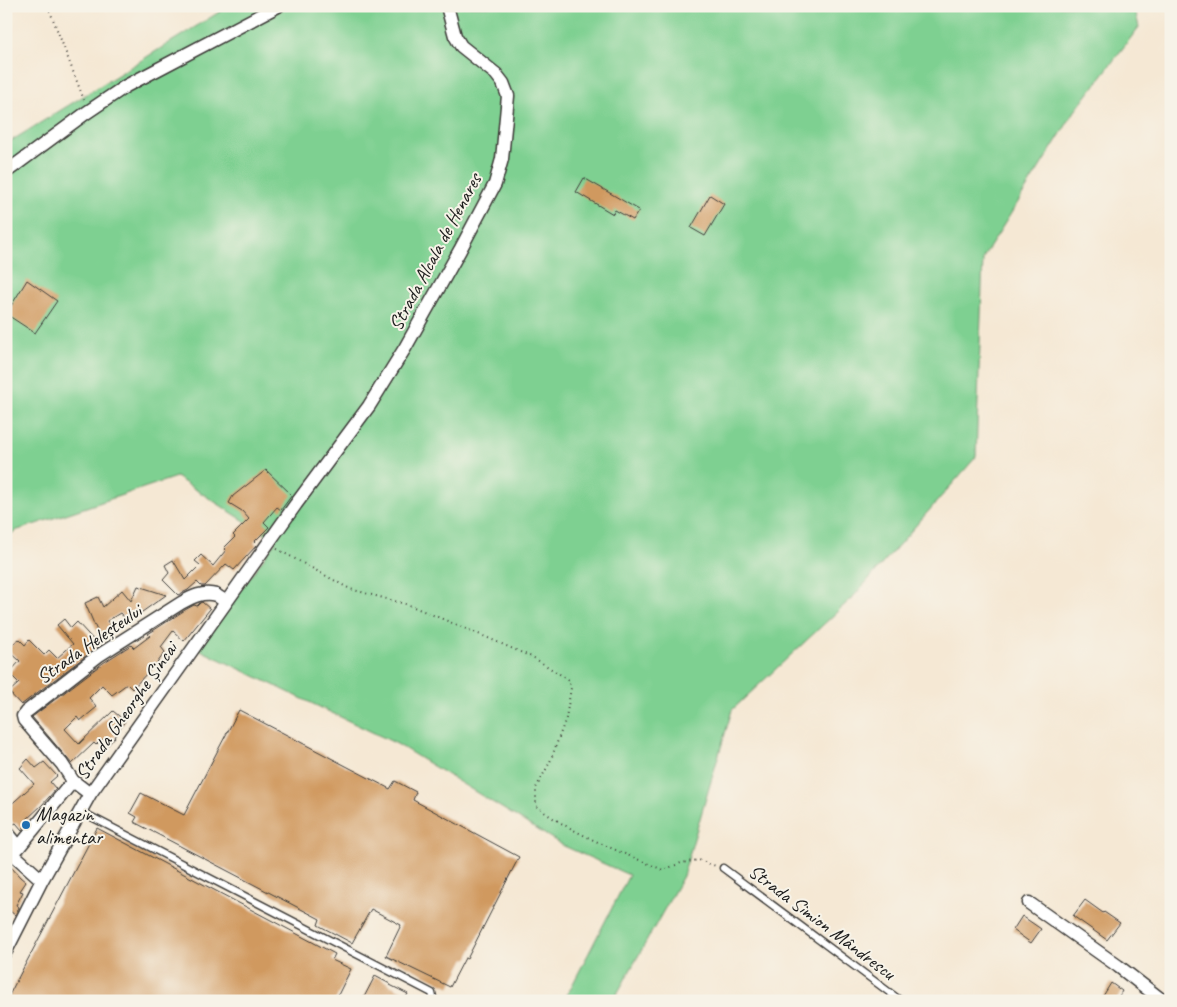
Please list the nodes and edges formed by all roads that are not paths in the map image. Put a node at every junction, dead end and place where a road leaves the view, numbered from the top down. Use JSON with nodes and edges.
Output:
{"nodes":[{"id":1,"x":278,"y":6,"type":"edge"},
{"id":2,"x":447,"y":6,"type":"edge"},
{"id":3,"x":6,"y":172,"type":"edge"},
{"id":4,"x":296,"y":504,"type":"joint"},
{"id":5,"x":226,"y":602,"type":"junction"},
{"id":6,"x":73,"y":781,"type":"junction"},
{"id":7,"x":90,"y":794,"type":"junction"},
{"id":8,"x":80,"y":811,"type":"junction"},
{"id":9,"x":6,"y":831,"type":"edge"},
{"id":10,"x":13,"y":853,"type":"edge"},
{"id":11,"x":723,"y":868,"type":"road end"},
{"id":12,"x":42,"y":880,"type":"junction"},
{"id":13,"x":1029,"y":902,"type":"dead end"},
{"id":14,"x":6,"y":951,"type":"edge"},
{"id":15,"x":434,"y":1001,"type":"edge"},
{"id":16,"x":901,"y":1001,"type":"edge"},
{"id":17,"x":1163,"y":1001,"type":"edge"}],
"edges":[{"from":1,"to":3,"type":"street"},
{"from":2,"to":4,"type":"street","name":"Strada Alcala de Henares"},
{"from":4,"to":5,"type":"street","name":"Strada Gheorghe Șincai"},
{"from":5,"to":6,"type":"street","name":"Strada Heleșteului"},
{"from":5,"to":7,"type":"street","name":"Strada Gheorghe Șincai"},
{"from":6,"to":7,"type":"street"},
{"from":6,"to":10,"type":"street"},
{"from":7,"to":8,"type":"street","name":"Strada Gheorghe Șincai"},
{"from":8,"to":12,"type":"street","name":"Strada Gheorghe Șincai"},
{"from":8,"to":15,"type":"lane"},
{"from":9,"to":10,"type":"street"},
{"from":10,"to":12,"type":"street"},
{"from":11,"to":16,"type":"lane","name":"Strada Simion Mândrescu"},
{"from":12,"to":14,"type":"street","name":"Strada Gheorghe Șincai"},
{"from":13,"to":17,"type":"street"}]}
